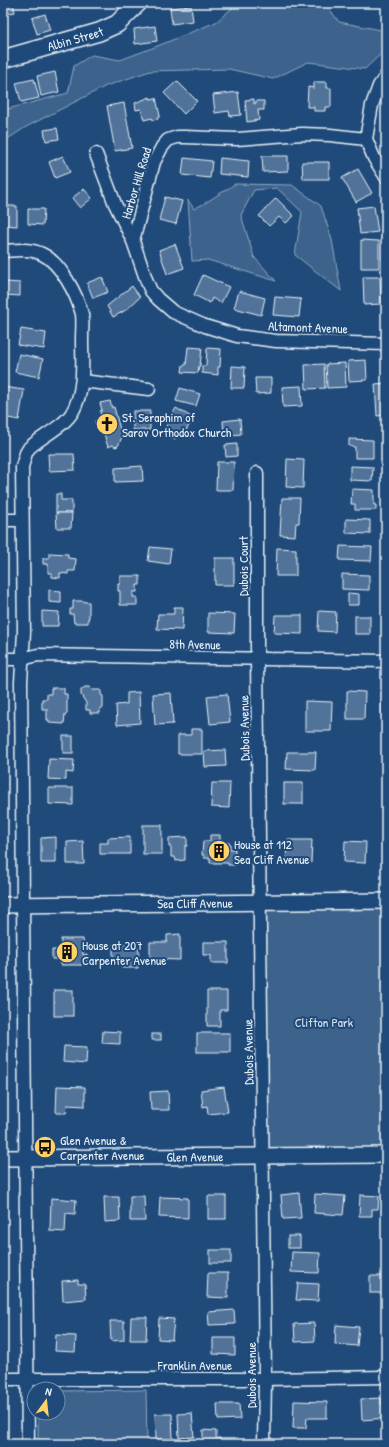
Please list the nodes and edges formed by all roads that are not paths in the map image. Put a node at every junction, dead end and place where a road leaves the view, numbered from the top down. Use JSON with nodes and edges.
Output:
{"nodes":[{"id":1,"x":138,"y":3,"type":"edge"},
{"id":2,"x":3,"y":59,"type":"edge"},
{"id":3,"x":386,"y":76,"type":"edge"},
{"id":4,"x":366,"y":139,"type":"junction"},
{"id":5,"x":96,"y":154,"type":"dead end"},
{"id":6,"x":386,"y":177,"type":"edge"},
{"id":7,"x":133,"y":241,"type":"junction"},
{"id":8,"x":3,"y":251,"type":"edge"},
{"id":9,"x":386,"y":344,"type":"edge"},
{"id":10,"x":82,"y":381,"type":"junction"},
{"id":11,"x":149,"y":389,"type":"dead end"},
{"id":12,"x":257,"y":473,"type":"dead end"},
{"id":13,"x":3,"y":520,"type":"edge"},
{"id":14,"x":22,"y":520,"type":"junction"},
{"id":15,"x":3,"y":658,"type":"edge"},
{"id":16,"x":22,"y":659,"type":"junction"},
{"id":17,"x":257,"y":659,"type":"junction"},
{"id":18,"x":386,"y":661,"type":"edge"},
{"id":19,"x":386,"y":901,"type":"edge"},
{"id":20,"x":260,"y":902,"type":"junction"},
{"id":21,"x":3,"y":905,"type":"edge"},
{"id":22,"x":24,"y":905,"type":"junction"},
{"id":23,"x":386,"y":1155,"type":"edge"},
{"id":24,"x":263,"y":1156,"type":"junction"},
{"id":25,"x":3,"y":1158,"type":"edge"},
{"id":26,"x":26,"y":1158,"type":"junction"},
{"id":27,"x":386,"y":1377,"type":"edge"},
{"id":28,"x":3,"y":1378,"type":"edge"},
{"id":29,"x":28,"y":1378,"type":"junction"},
{"id":30,"x":265,"y":1379,"type":"junction"},
{"id":31,"x":28,"y":1444,"type":"edge"},
{"id":32,"x":264,"y":1444,"type":"edge"}],
"edges":[{"from":1,"to":2,"type":"main road","name":"Albin Street"},
{"from":3,"to":4,"type":"street"},
{"from":4,"to":6,"type":"street"},
{"from":4,"to":7,"type":"street","name":"Harbor Hill Road"},
{"from":5,"to":7,"type":"street"},
{"from":7,"to":9,"type":"street","name":"Altamont Avenue"},
{"from":8,"to":10,"type":"street"},
{"from":10,"to":11,"type":"street"},
{"from":10,"to":14,"type":"street"},
{"from":12,"to":17,"type":"street","name":"Dubois Court"},
{"from":13,"to":14,"type":"street"},
{"from":14,"to":16,"type":"street"},
{"from":15,"to":16,"type":"street","name":"8th Avenue"},
{"from":16,"to":17,"type":"street","name":"8th Avenue"},
{"from":16,"to":22,"type":"street"},
{"from":17,"to":18,"type":"street","name":"8th Avenue"},
{"from":17,"to":20,"type":"street","name":"Dubois Avenue"},
{"from":19,"to":20,"type":"street","name":"Sea Cliff Avenue"},
{"from":20,"to":22,"type":"street","name":"Sea Cliff Avenue"},
{"from":20,"to":24,"type":"street","name":"Dubois Avenue"},
{"from":21,"to":22,"type":"street","name":"Sea Cliff Avenue"},
{"from":22,"to":26,"type":"street"},
{"from":23,"to":24,"type":"street","name":"Glen Avenue"},
{"from":24,"to":26,"type":"street","name":"Glen Avenue"},
{"from":24,"to":30,"type":"street","name":"Dubois Avenue"},
{"from":25,"to":26,"type":"street","name":"Glen Avenue"},
{"from":26,"to":29,"type":"street"},
{"from":27,"to":30,"type":"street","name":"Franklin Avenue"},
{"from":28,"to":29,"type":"street","name":"Franklin Avenue"},
{"from":29,"to":30,"type":"street","name":"Franklin Avenue"},
{"from":29,"to":31,"type":"street"},
{"from":30,"to":32,"type":"street","name":"Dubois Avenue"}]}
